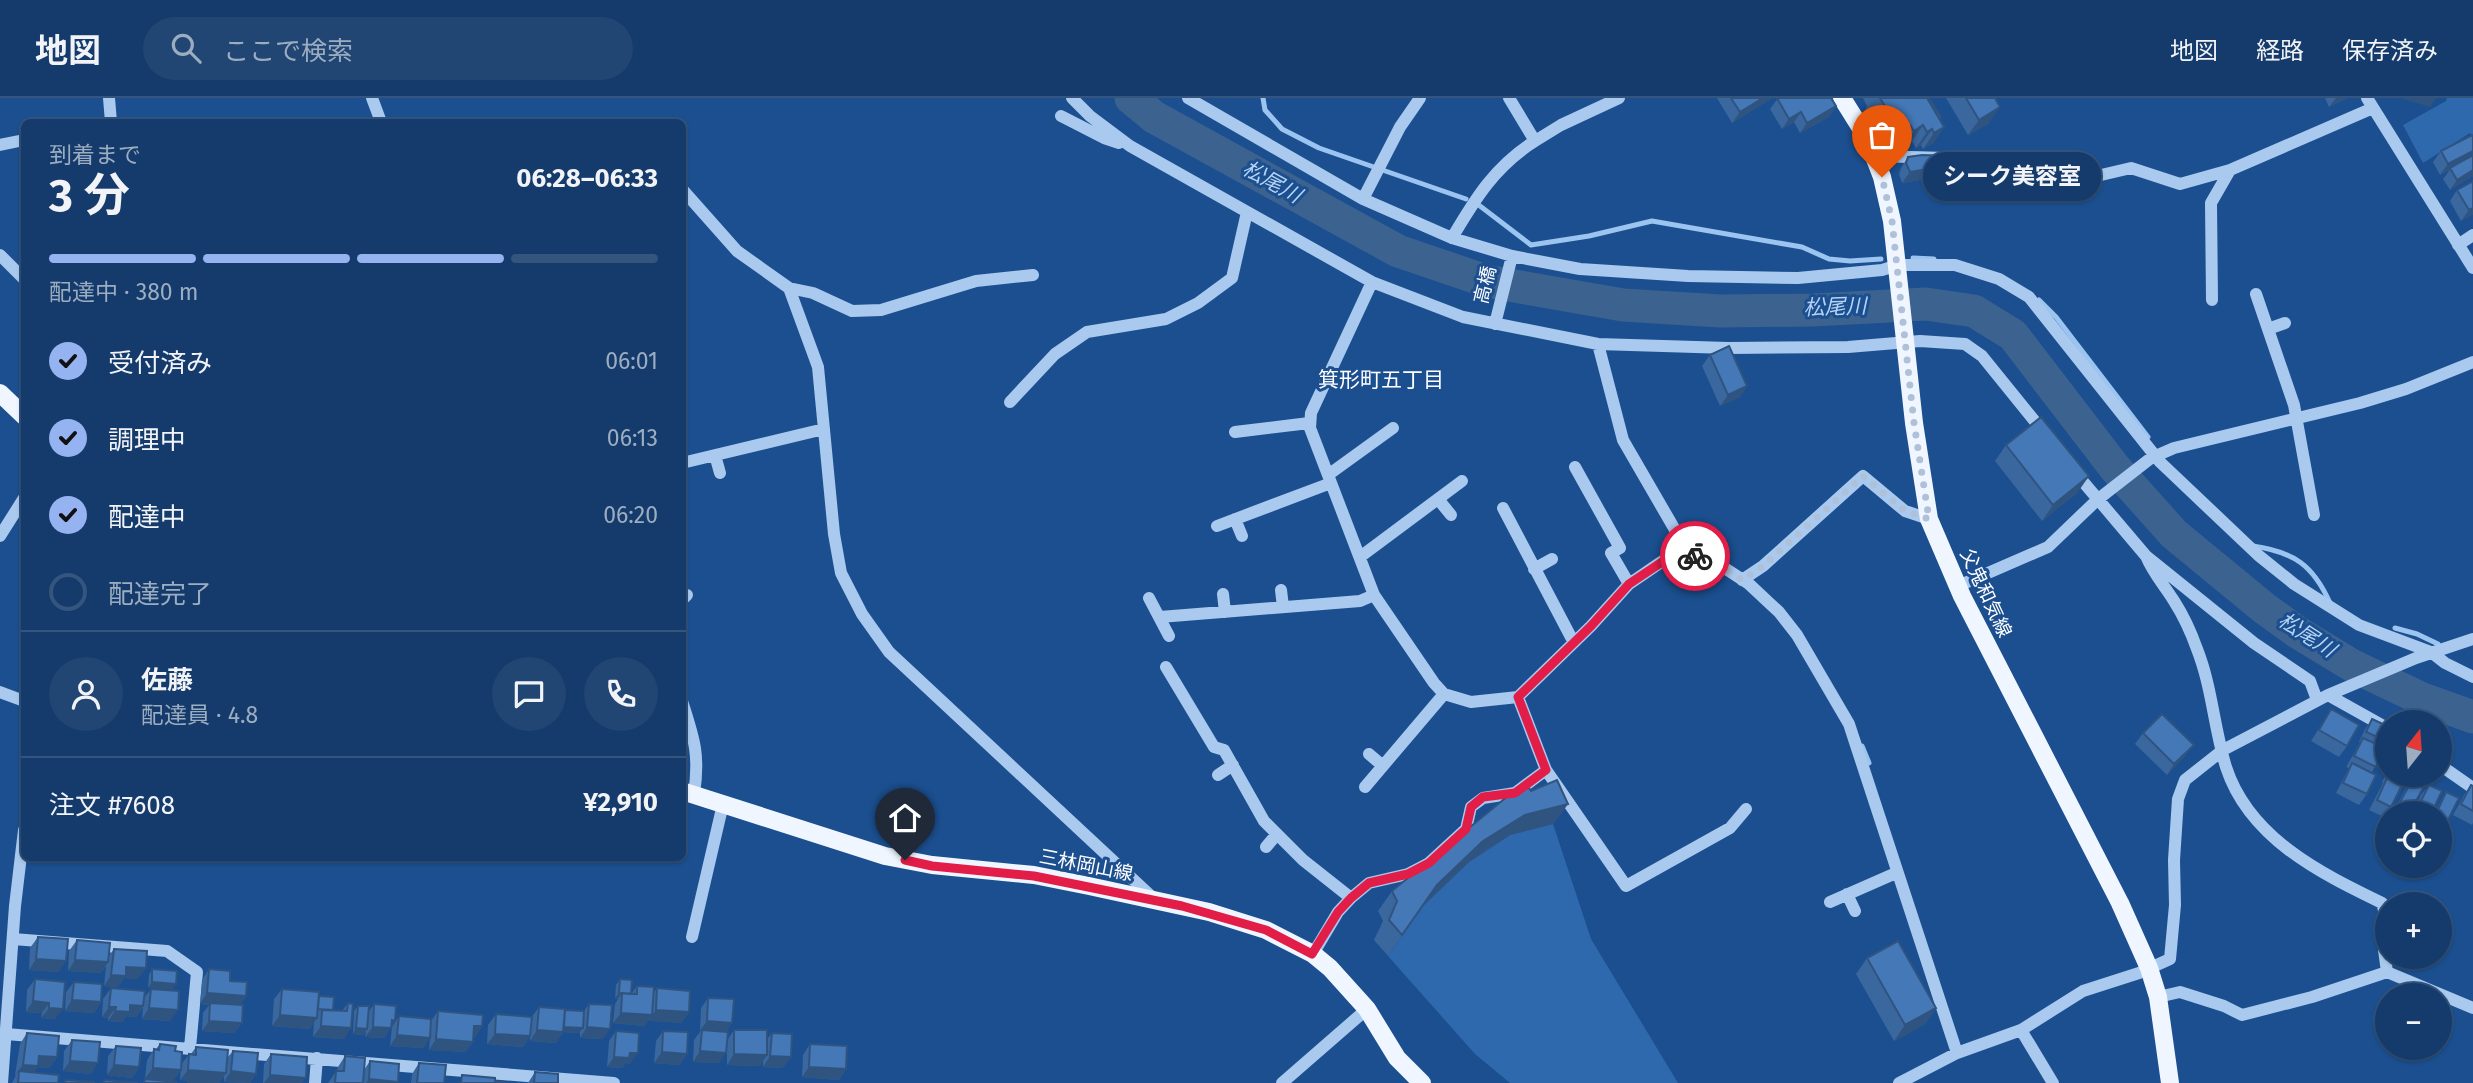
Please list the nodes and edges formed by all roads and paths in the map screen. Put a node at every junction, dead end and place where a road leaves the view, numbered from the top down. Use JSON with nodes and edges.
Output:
{"nodes":[{"id":1,"x":109,"y":98,"type":"edge"},
{"id":2,"x":372,"y":98,"type":"edge"},
{"id":3,"x":1072,"y":98,"type":"edge"},
{"id":4,"x":1188,"y":98,"type":"edge"},
{"id":5,"x":1420,"y":98,"type":"edge"},
{"id":6,"x":1508,"y":98,"type":"edge"},
{"id":7,"x":1619,"y":98,"type":"edge"},
{"id":8,"x":1842,"y":98,"type":"edge"},
{"id":9,"x":2370,"y":103,"type":"edge"},
{"id":10,"x":1061,"y":116,"type":"dead end"},
{"id":11,"x":111,"y":119,"type":"edge"},
{"id":12,"x":380,"y":119,"type":"edge"},
{"id":13,"x":21,"y":141,"type":"edge"},
{"id":14,"x":1535,"y":141,"type":"junction"},
{"id":15,"x":0,"y":145,"type":"edge"},
{"id":16,"x":1130,"y":146,"type":"junction"},
{"id":17,"x":1874,"y":156,"type":"junction"},
{"id":18,"x":2230,"y":170,"type":"junction"},
{"id":19,"x":686,"y":194,"type":"edge"},
{"id":20,"x":1363,"y":199,"type":"junction"},
{"id":21,"x":1247,"y":212,"type":"junction"},
{"id":22,"x":2473,"y":235,"type":"edge"},
{"id":23,"x":1452,"y":238,"type":"junction"},
{"id":24,"x":2458,"y":244,"type":"junction"},
{"id":25,"x":0,"y":255,"type":"edge"},
{"id":26,"x":1512,"y":258,"type":"junction"},
{"id":27,"x":2473,"y":268,"type":"edge"},
{"id":28,"x":1899,"y":271,"type":"junction"},
{"id":29,"x":1033,"y":275,"type":"dead end"},
{"id":30,"x":21,"y":276,"type":"edge"},
{"id":31,"x":1372,"y":282,"type":"junction"},
{"id":32,"x":789,"y":288,"type":"junction"},
{"id":33,"x":2256,"y":294,"type":"dead end"},
{"id":34,"x":2212,"y":300,"type":"dead end"},
{"id":35,"x":1496,"y":321,"type":"junction"},
{"id":36,"x":2286,"y":323,"type":"dead end"},
{"id":37,"x":2268,"y":329,"type":"junction"},
{"id":38,"x":1906,"y":338,"type":"junction"},
{"id":39,"x":1598,"y":344,"type":"junction"},
{"id":40,"x":2473,"y":362,"type":"edge"},
{"id":41,"x":0,"y":393,"type":"edge"},
{"id":42,"x":1010,"y":402,"type":"dead end"},
{"id":43,"x":21,"y":412,"type":"edge"},
{"id":44,"x":2296,"y":417,"type":"junction"},
{"id":45,"x":1309,"y":423,"type":"junction"},
{"id":46,"x":1394,"y":428,"type":"dead end"},
{"id":47,"x":824,"y":429,"type":"junction"},
{"id":48,"x":1235,"y":432,"type":"dead end"},
{"id":49,"x":2054,"y":446,"type":"edge"},
{"id":50,"x":715,"y":455,"type":"junction"},
{"id":51,"x":2063,"y":457,"type":"edge"},
{"id":52,"x":2153,"y":457,"type":"junction"},
{"id":53,"x":686,"y":462,"type":"edge"},
{"id":54,"x":1575,"y":467,"type":"dead end"},
{"id":55,"x":720,"y":473,"type":"dead end"},
{"id":56,"x":1329,"y":479,"type":"junction"},
{"id":57,"x":1462,"y":481,"type":"dead end"},
{"id":58,"x":1438,"y":499,"type":"junction"},
{"id":59,"x":2099,"y":499,"type":"junction"},
{"id":60,"x":21,"y":503,"type":"edge"},
{"id":61,"x":1503,"y":508,"type":"dead end"},
{"id":62,"x":1451,"y":515,"type":"dead end"},
{"id":63,"x":2314,"y":515,"type":"dead end"},
{"id":64,"x":1235,"y":519,"type":"junction"},
{"id":65,"x":1929,"y":519,"type":"junction"},
{"id":66,"x":1217,"y":526,"type":"dead end"},
{"id":67,"x":0,"y":536,"type":"edge"},
{"id":68,"x":1242,"y":536,"type":"dead end"},
{"id":69,"x":1689,"y":554,"type":"junction"},
{"id":70,"x":2146,"y":556,"type":"junction"},
{"id":71,"x":1360,"y":557,"type":"junction"},
{"id":72,"x":1552,"y":559,"type":"dead end"},
{"id":73,"x":1534,"y":569,"type":"junction"},
{"id":74,"x":1742,"y":580,"type":"junction"},
{"id":75,"x":1629,"y":584,"type":"junction"},
{"id":76,"x":1958,"y":586,"type":"junction"},
{"id":77,"x":1281,"y":590,"type":"dead end"},
{"id":78,"x":1223,"y":594,"type":"dead end"},
{"id":79,"x":1374,"y":595,"type":"junction"},
{"id":80,"x":1149,"y":598,"type":"dead end"},
{"id":81,"x":1283,"y":607,"type":"junction"},
{"id":82,"x":1224,"y":612,"type":"junction"},
{"id":83,"x":1160,"y":617,"type":"junction"},
{"id":84,"x":1169,"y":636,"type":"dead end"},
{"id":85,"x":2473,"y":639,"type":"edge"},
{"id":86,"x":1573,"y":641,"type":"junction"},
{"id":87,"x":2431,"y":652,"type":"junction"},
{"id":88,"x":1166,"y":667,"type":"dead end"},
{"id":89,"x":2473,"y":677,"type":"edge"},
{"id":90,"x":0,"y":692,"type":"edge"},
{"id":91,"x":1444,"y":694,"type":"junction"},
{"id":92,"x":2328,"y":695,"type":"junction"},
{"id":93,"x":1518,"y":697,"type":"junction"},
{"id":94,"x":21,"y":700,"type":"edge"},
{"id":95,"x":686,"y":713,"type":"edge"},
{"id":96,"x":2375,"y":721,"type":"edge"},
{"id":97,"x":2223,"y":750,"type":"junction"},
{"id":98,"x":1369,"y":754,"type":"dead end"},
{"id":99,"x":1233,"y":765,"type":"junction"},
{"id":100,"x":1383,"y":766,"type":"junction"},
{"id":101,"x":1546,"y":770,"type":"junction"},
{"id":102,"x":2452,"y":774,"type":"edge"},
{"id":103,"x":1218,"y":775,"type":"dead end"},
{"id":104,"x":1364,"y":787,"type":"dead end"},
{"id":105,"x":2473,"y":789,"type":"edge"},
{"id":106,"x":688,"y":792,"type":"edge"},
{"id":107,"x":723,"y":804,"type":"junction"},
{"id":108,"x":1746,"y":809,"type":"dead end"},
{"id":109,"x":1277,"y":834,"type":"junction"},
{"id":110,"x":1266,"y":847,"type":"dead end"},
{"id":111,"x":21,"y":855,"type":"edge"},
{"id":112,"x":1896,"y":873,"type":"junction"},
{"id":113,"x":1847,"y":894,"type":"junction"},
{"id":114,"x":1351,"y":898,"type":"junction"},
{"id":115,"x":1155,"y":900,"type":"junction"},
{"id":116,"x":1830,"y":902,"type":"dead end"},
{"id":117,"x":0,"y":905,"type":"edge"},
{"id":118,"x":15,"y":906,"type":"junction"},
{"id":119,"x":1855,"y":911,"type":"dead end"},
{"id":120,"x":692,"y":937,"type":"dead end"},
{"id":121,"x":13,"y":939,"type":"junction"},
{"id":122,"x":1312,"y":954,"type":"junction"},
{"id":123,"x":2149,"y":968,"type":"junction"},
{"id":124,"x":2387,"y":972,"type":"junction"},
{"id":125,"x":4,"y":991,"type":"edge"},
{"id":126,"x":2158,"y":997,"type":"junction"},
{"id":127,"x":2473,"y":1008,"type":"edge"},
{"id":128,"x":1367,"y":1009,"type":"junction"},
{"id":129,"x":4,"y":1027,"type":"edge"},
{"id":130,"x":2021,"y":1030,"type":"junction"},
{"id":131,"x":190,"y":1048,"type":"junction"},
{"id":132,"x":1957,"y":1053,"type":"junction"},
{"id":133,"x":317,"y":1058,"type":"junction"},
{"id":134,"x":573,"y":1082,"type":"edge"},
{"id":135,"x":2,"y":1083,"type":"edge"},
{"id":136,"x":315,"y":1083,"type":"edge"},
{"id":137,"x":614,"y":1083,"type":"edge"},
{"id":138,"x":1282,"y":1083,"type":"edge"},
{"id":139,"x":1422,"y":1083,"type":"edge"},
{"id":140,"x":1899,"y":1083,"type":"edge"},
{"id":141,"x":2053,"y":1083,"type":"edge"},
{"id":142,"x":2170,"y":1083,"type":"edge"}],
"edges":[{"from":1,"to":11,"type":"street"},
{"from":2,"to":12,"type":"street"},
{"from":3,"to":16,"type":"street"},
{"from":4,"to":20,"type":"street"},
{"from":5,"to":20,"type":"street"},
{"from":6,"to":14,"type":"street"},
{"from":7,"to":14,"type":"street"},
{"from":8,"to":17,"type":"main road","name":"父鬼和気線"},
{"from":9,"to":18,"type":"street"},
{"from":9,"to":24,"type":"street"},
{"from":10,"to":16,"type":"street"},
{"from":13,"to":15,"type":"street"},
{"from":14,"to":23,"type":"street"},
{"from":16,"to":21,"type":"street"},
{"from":17,"to":18,"type":"street"},
{"from":17,"to":28,"type":"main road","name":"父鬼和気線"},
{"from":18,"to":34,"type":"street"},
{"from":19,"to":32,"type":"street"},
{"from":20,"to":23,"type":"street"},
{"from":21,"to":31,"type":"street"},
{"from":21,"to":42,"type":"street"},
{"from":22,"to":24,"type":"street"},
{"from":23,"to":26,"type":"street"},
{"from":24,"to":27,"type":"street"},
{"from":25,"to":30,"type":"street"},
{"from":26,"to":28,"type":"street"},
{"from":26,"to":35,"type":"street","name":"高橋"},
{"from":28,"to":38,"type":"main road","name":"父鬼和気線"},
{"from":28,"to":52,"type":"street"},
{"from":29,"to":32,"type":"street"},
{"from":31,"to":35,"type":"street"},
{"from":31,"to":45,"type":"street"},
{"from":32,"to":47,"type":"street"},
{"from":33,"to":37,"type":"street"},
{"from":35,"to":39,"type":"street"},
{"from":36,"to":37,"type":"street"},
{"from":37,"to":44,"type":"street"},
{"from":38,"to":39,"type":"street"},
{"from":38,"to":49,"type":"street"},
{"from":38,"to":65,"type":"main road","name":"父鬼和気線"},
{"from":39,"to":69,"type":"street"},
{"from":40,"to":44,"type":"street"},
{"from":41,"to":43,"type":"main road"},
{"from":44,"to":52,"type":"street"},
{"from":44,"to":63,"type":"street"},
{"from":45,"to":48,"type":"street"},
{"from":45,"to":56,"type":"street"},
{"from":46,"to":56,"type":"street"},
{"from":47,"to":50,"type":"street"},
{"from":47,"to":115,"type":"street"},
{"from":50,"to":53,"type":"street"},
{"from":50,"to":55,"type":"street"},
{"from":51,"to":59,"type":"street"},
{"from":52,"to":59,"type":"street"},
{"from":52,"to":87,"type":"street"},
{"from":54,"to":75,"type":"street"},
{"from":56,"to":64,"type":"street"},
{"from":56,"to":71,"type":"street"},
{"from":57,"to":58,"type":"street"},
{"from":58,"to":62,"type":"street"},
{"from":58,"to":71,"type":"street"},
{"from":59,"to":70,"type":"street"},
{"from":59,"to":76,"type":"street"},
{"from":60,"to":67,"type":"street"},
{"from":61,"to":73,"type":"street"},
{"from":64,"to":66,"type":"street"},
{"from":64,"to":68,"type":"street"},
{"from":65,"to":74,"type":"street"},
{"from":65,"to":76,"type":"main road","name":"父鬼和気線"},
{"from":69,"to":74,"type":"street"},
{"from":69,"to":75,"type":"street"},
{"from":70,"to":92,"type":"street"},
{"from":70,"to":97,"type":"street"},
{"from":71,"to":79,"type":"street"},
{"from":72,"to":73,"type":"street"},
{"from":73,"to":86,"type":"street"},
{"from":74,"to":112,"type":"street"},
{"from":75,"to":86,"type":"street"},
{"from":76,"to":123,"type":"main road","name":"父鬼和気線"},
{"from":77,"to":81,"type":"street"},
{"from":78,"to":82,"type":"street"},
{"from":79,"to":81,"type":"street"},
{"from":79,"to":91,"type":"street"},
{"from":80,"to":83,"type":"street"},
{"from":81,"to":82,"type":"street"},
{"from":82,"to":83,"type":"street"},
{"from":83,"to":84,"type":"street"},
{"from":85,"to":87,"type":"street"},
{"from":86,"to":93,"type":"street"},
{"from":87,"to":89,"type":"street"},
{"from":87,"to":92,"type":"street"},
{"from":88,"to":99,"type":"street"},
{"from":90,"to":94,"type":"street"},
{"from":91,"to":93,"type":"street"},
{"from":91,"to":100,"type":"street"},
{"from":92,"to":96,"type":"street"},
{"from":92,"to":97,"type":"street"},
{"from":93,"to":101,"type":"street"},
{"from":95,"to":106,"type":"street"},
{"from":97,"to":123,"type":"street"},
{"from":97,"to":124,"type":"street"},
{"from":98,"to":100,"type":"street"},
{"from":99,"to":103,"type":"street"},
{"from":99,"to":109,"type":"street"},
{"from":100,"to":104,"type":"street"},
{"from":101,"to":108,"type":"street"},
{"from":101,"to":114,"type":"street"},
{"from":102,"to":105,"type":"street"},
{"from":106,"to":107,"type":"main road","name":"三林岡山線"},
{"from":107,"to":115,"type":"main road","name":"三林岡山線"},
{"from":107,"to":120,"type":"street"},
{"from":109,"to":110,"type":"street"},
{"from":109,"to":114,"type":"street"},
{"from":111,"to":118,"type":"street"},
{"from":112,"to":113,"type":"street"},
{"from":112,"to":132,"type":"street"},
{"from":113,"to":116,"type":"street"},
{"from":113,"to":119,"type":"street"},
{"from":114,"to":122,"type":"street"},
{"from":115,"to":122,"type":"main road","name":"三林岡山線"},
{"from":117,"to":118,"type":"street"},
{"from":118,"to":121,"type":"street"},
{"from":121,"to":125,"type":"street"},
{"from":121,"to":131,"type":"street"},
{"from":122,"to":128,"type":"main road","name":"三林岡山線"},
{"from":123,"to":126,"type":"main road","name":"父鬼和気線"},
{"from":123,"to":130,"type":"street"},
{"from":124,"to":126,"type":"street"},
{"from":124,"to":127,"type":"street"},
{"from":125,"to":129,"type":"street"},
{"from":126,"to":142,"type":"main road","name":"父鬼和気線"},
{"from":128,"to":138,"type":"street"},
{"from":128,"to":139,"type":"main road","name":"三林岡山線"},
{"from":129,"to":131,"type":"street"},
{"from":129,"to":135,"type":"street"},
{"from":130,"to":132,"type":"street"},
{"from":130,"to":141,"type":"street"},
{"from":131,"to":133,"type":"street"},
{"from":132,"to":140,"type":"street"},
{"from":133,"to":134,"type":"street"},
{"from":133,"to":136,"type":"street"},
{"from":134,"to":137,"type":"street"}]}
